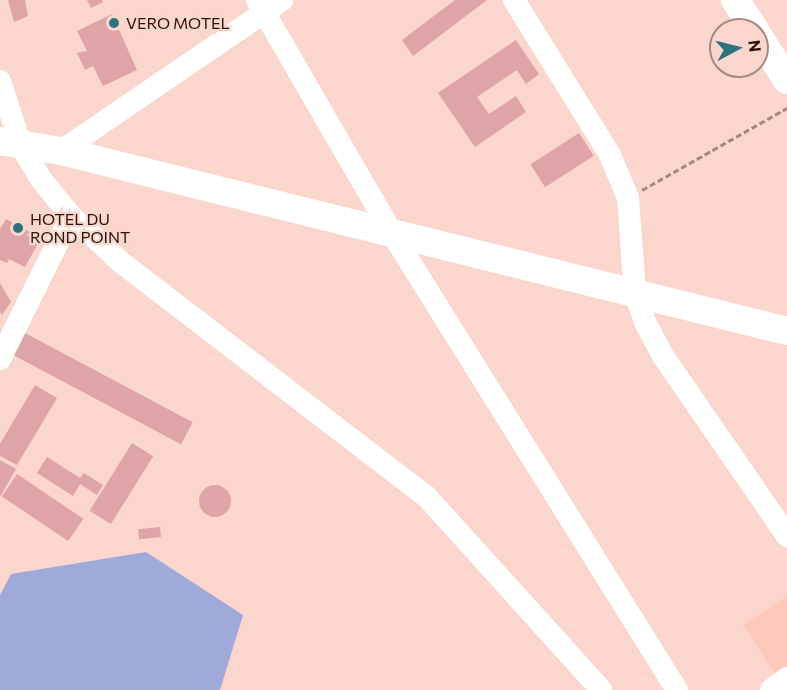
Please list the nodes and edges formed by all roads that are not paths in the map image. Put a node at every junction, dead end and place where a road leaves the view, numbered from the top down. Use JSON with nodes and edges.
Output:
{"nodes":[{"id":1,"x":514,"y":0,"type":"edge"},
{"id":2,"x":735,"y":0,"type":"edge"},
{"id":3,"x":268,"y":4,"type":"edge"},
{"id":4,"x":747,"y":18,"type":"edge"},
{"id":5,"x":769,"y":52,"type":"edge"},
{"id":6,"x":787,"y":80,"type":"edge"},
{"id":7,"x":0,"y":81,"type":"edge"},
{"id":8,"x":10,"y":144,"type":"edge"},
{"id":9,"x":61,"y":151,"type":"junction"},
{"id":10,"x":71,"y":216,"type":"junction"},
{"id":11,"x":393,"y":235,"type":"junction"},
{"id":12,"x":635,"y":294,"type":"junction"},
{"id":13,"x":787,"y":331,"type":"edge"},
{"id":14,"x":0,"y":359,"type":"edge"},
{"id":15,"x":787,"y":536,"type":"edge"},
{"id":16,"x":787,"y":678,"type":"edge"},
{"id":17,"x":600,"y":690,"type":"edge"},
{"id":18,"x":677,"y":690,"type":"edge"},
{"id":19,"x":771,"y":690,"type":"edge"}],
"edges":[{"from":1,"to":12,"type":"street"},
{"from":2,"to":4,"type":"main road"},
{"from":3,"to":9,"type":"street"},
{"from":3,"to":11,"type":"street"},
{"from":5,"to":6,"type":"main road"},
{"from":7,"to":8,"type":"street"},
{"from":8,"to":9,"type":"main road"},
{"from":8,"to":10,"type":"street"},
{"from":9,"to":11,"type":"main road"},
{"from":10,"to":14,"type":"street"},
{"from":10,"to":17,"type":"street"},
{"from":11,"to":12,"type":"main road"},
{"from":11,"to":18,"type":"street"},
{"from":12,"to":13,"type":"main road"},
{"from":12,"to":15,"type":"street"},
{"from":16,"to":19,"type":"street"}]}
